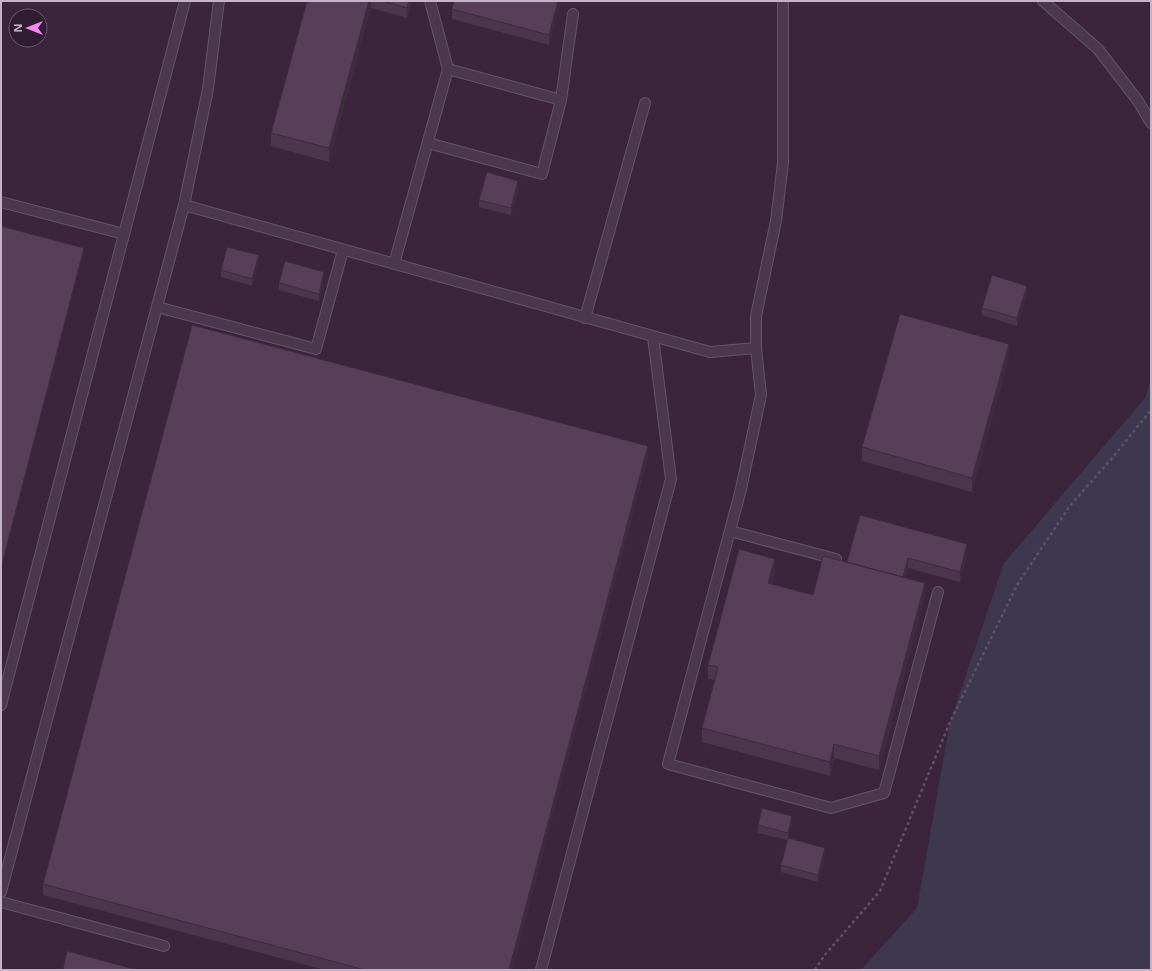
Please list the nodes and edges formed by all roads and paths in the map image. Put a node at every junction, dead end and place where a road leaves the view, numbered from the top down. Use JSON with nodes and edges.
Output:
{"nodes":[{"id":1,"x":185,"y":1,"type":"edge"},
{"id":2,"x":219,"y":1,"type":"edge"},
{"id":3,"x":430,"y":1,"type":"edge"},
{"id":4,"x":783,"y":1,"type":"edge"},
{"id":5,"x":1043,"y":1,"type":"edge"},
{"id":6,"x":573,"y":14,"type":"dead end"},
{"id":7,"x":448,"y":69,"type":"junction"},
{"id":8,"x":561,"y":100,"type":"junction"},
{"id":9,"x":645,"y":103,"type":"dead end"},
{"id":10,"x":1151,"y":122,"type":"edge"},
{"id":11,"x":428,"y":143,"type":"junction"},
{"id":12,"x":1,"y":202,"type":"edge"},
{"id":13,"x":184,"y":205,"type":"junction"},
{"id":14,"x":124,"y":234,"type":"junction"},
{"id":15,"x":343,"y":250,"type":"junction"},
{"id":16,"x":394,"y":264,"type":"junction"},
{"id":17,"x":157,"y":307,"type":"junction"},
{"id":18,"x":585,"y":318,"type":"junction"},
{"id":19,"x":653,"y":337,"type":"junction"},
{"id":20,"x":756,"y":348,"type":"junction"},
{"id":21,"x":1151,"y":410,"type":"edge"},
{"id":22,"x":730,"y":531,"type":"junction"},
{"id":23,"x":836,"y":559,"type":"edge"},
{"id":24,"x":938,"y":592,"type":"dead end"},
{"id":25,"x":1,"y":705,"type":"edge"},
{"id":26,"x":1,"y":892,"type":"edge"},
{"id":27,"x":1,"y":902,"type":"edge"},
{"id":28,"x":164,"y":946,"type":"dead end"},
{"id":29,"x":541,"y":970,"type":"edge"},
{"id":30,"x":815,"y":970,"type":"edge"}],
"edges":[{"from":1,"to":14,"type":"lane"},
{"from":2,"to":13,"type":"lane"},
{"from":3,"to":7,"type":"lane"},
{"from":4,"to":20,"type":"lane"},
{"from":5,"to":10,"type":"lane"},
{"from":6,"to":8,"type":"lane"},
{"from":7,"to":8,"type":"lane"},
{"from":7,"to":11,"type":"lane"},
{"from":8,"to":11,"type":"lane"},
{"from":9,"to":18,"type":"lane"},
{"from":11,"to":16,"type":"lane"},
{"from":12,"to":14,"type":"lane"},
{"from":13,"to":15,"type":"lane"},
{"from":13,"to":17,"type":"lane"},
{"from":14,"to":25,"type":"lane"},
{"from":15,"to":16,"type":"lane"},
{"from":15,"to":17,"type":"lane"},
{"from":16,"to":18,"type":"lane"},
{"from":17,"to":26,"type":"lane"},
{"from":18,"to":19,"type":"lane"},
{"from":19,"to":20,"type":"lane"},
{"from":19,"to":29,"type":"lane"},
{"from":20,"to":22,"type":"lane"},
{"from":21,"to":30,"type":"path"},
{"from":22,"to":23,"type":"lane"},
{"from":22,"to":24,"type":"lane"},
{"from":27,"to":28,"type":"lane"}]}
